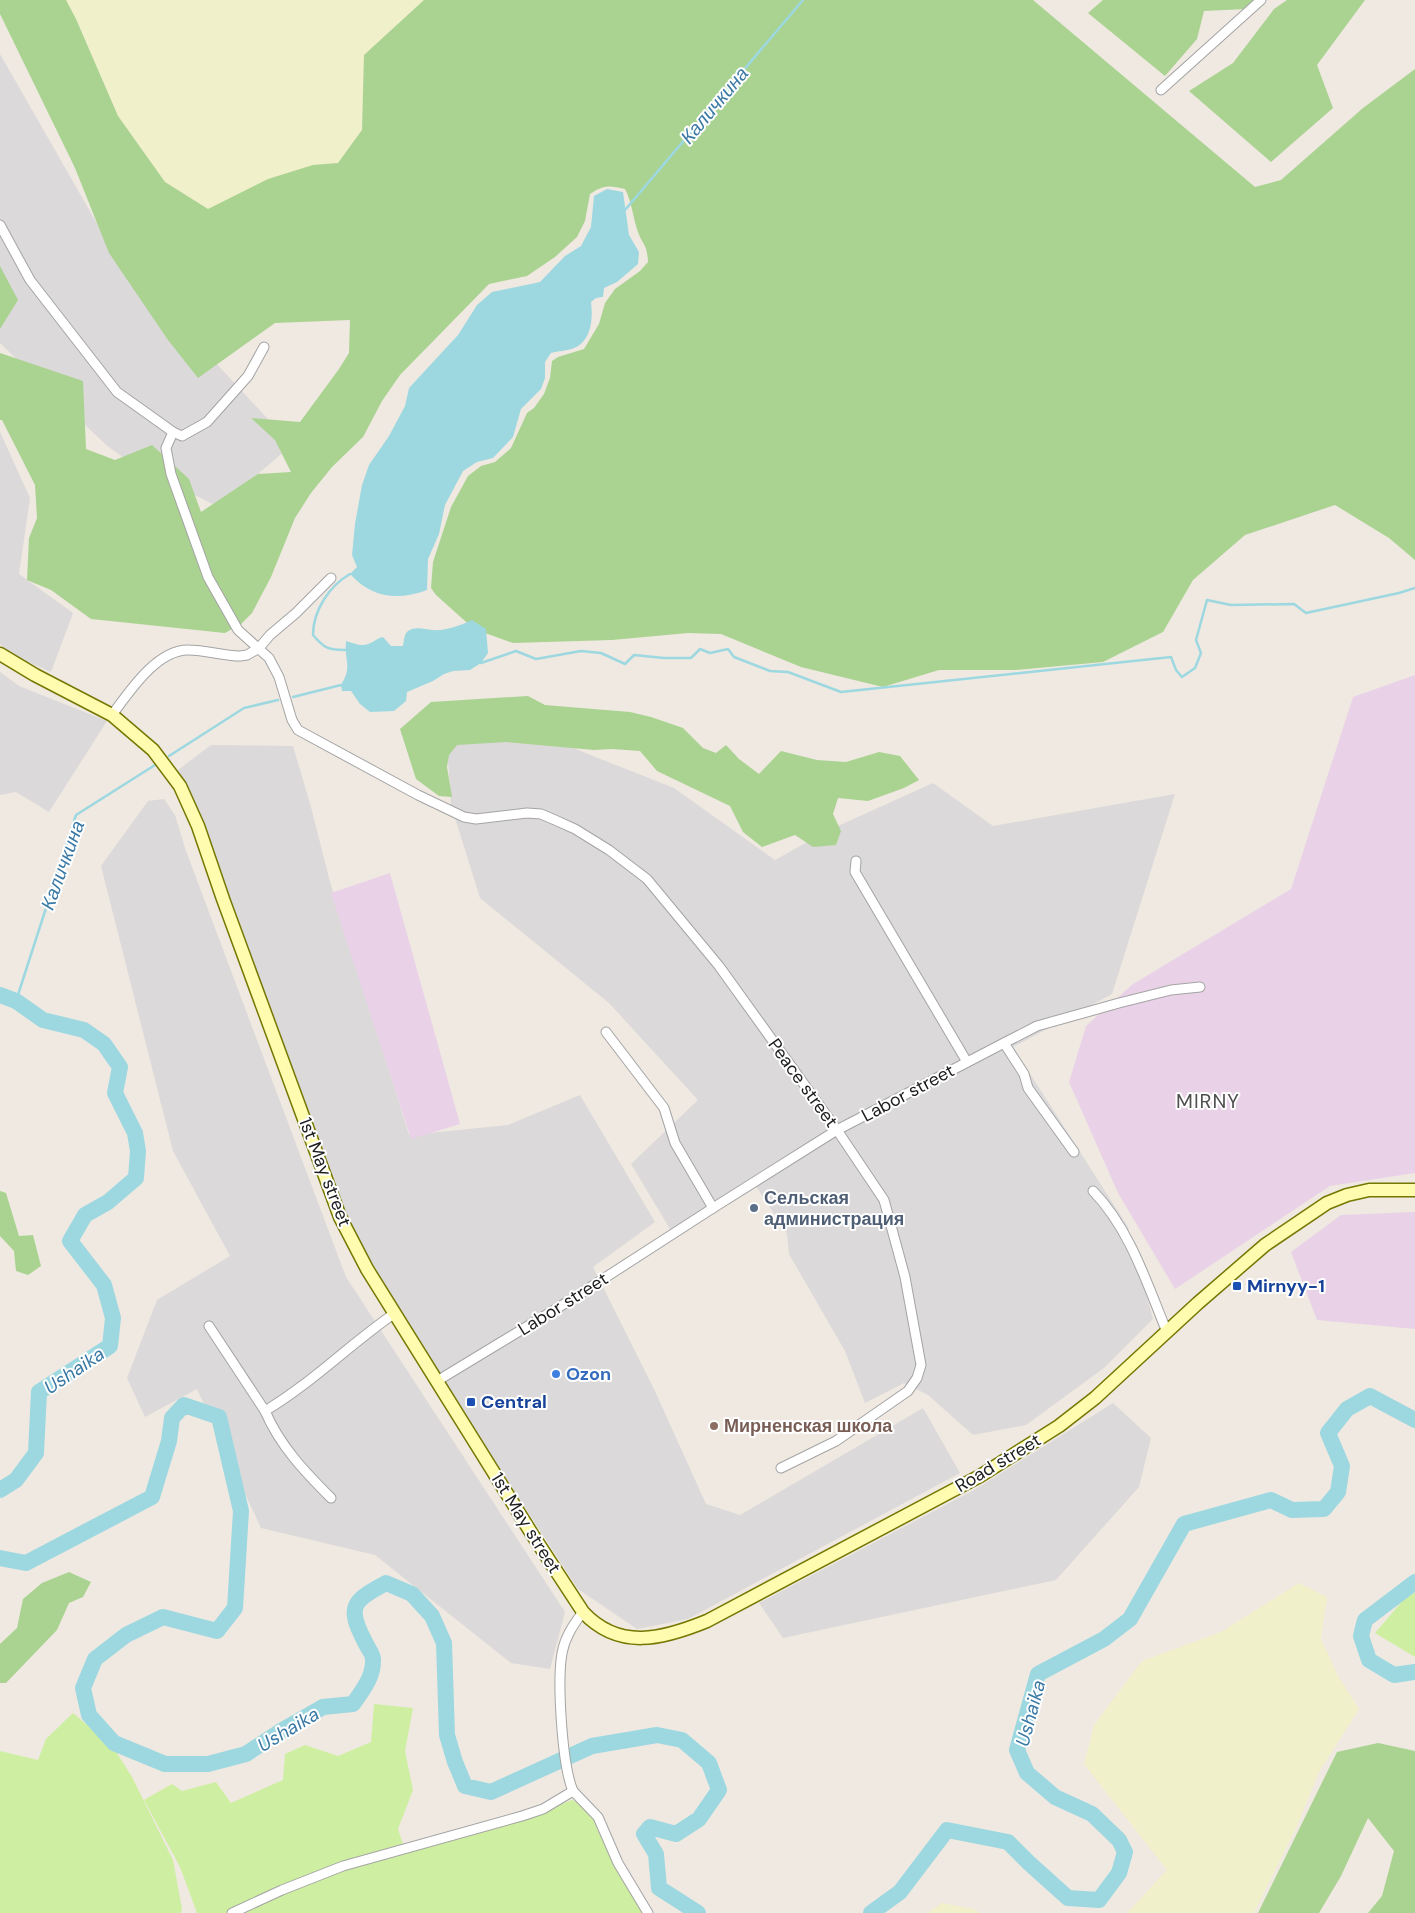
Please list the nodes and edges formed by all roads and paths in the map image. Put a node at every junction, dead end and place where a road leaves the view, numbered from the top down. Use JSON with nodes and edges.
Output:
{"nodes":[{"id":1,"x":1261,"y":0,"type":"edge"},
{"id":2,"x":1161,"y":90,"type":"dead end"},
{"id":3,"x":0,"y":225,"type":"edge"},
{"id":4,"x":264,"y":347,"type":"dead end"},
{"id":5,"x":173,"y":432,"type":"junction"},
{"id":6,"x":331,"y":578,"type":"dead end"},
{"id":7,"x":259,"y":648,"type":"junction"},
{"id":8,"x":0,"y":654,"type":"edge"},
{"id":9,"x":112,"y":715,"type":"junction"},
{"id":10,"x":856,"y":861,"type":"dead end"},
{"id":11,"x":1200,"y":987,"type":"dead end"},
{"id":12,"x":606,"y":1032,"type":"dead end"},
{"id":13,"x":1004,"y":1043,"type":"junction"},
{"id":14,"x":967,"y":1062,"type":"junction"},
{"id":15,"x":837,"y":1130,"type":"junction"},
{"id":16,"x":1074,"y":1152,"type":"dead end"},
{"id":17,"x":1415,"y":1190,"type":"edge"},
{"id":18,"x":1093,"y":1191,"type":"dead end"},
{"id":19,"x":713,"y":1208,"type":"junction"},
{"id":20,"x":395,"y":1314,"type":"junction"},
{"id":21,"x":209,"y":1326,"type":"dead end"},
{"id":22,"x":1167,"y":1332,"type":"junction"},
{"id":23,"x":437,"y":1381,"type":"junction"},
{"id":24,"x":265,"y":1411,"type":"junction"},
{"id":25,"x":782,"y":1468,"type":"dead end"},
{"id":26,"x":331,"y":1498,"type":"dead end"},
{"id":27,"x":583,"y":1612,"type":"junction"},
{"id":28,"x":573,"y":1791,"type":"junction"},
{"id":29,"x":232,"y":1913,"type":"edge"},
{"id":30,"x":648,"y":1913,"type":"edge"}],
"edges":[{"from":1,"to":2,"type":"street"},
{"from":3,"to":5,"type":"street"},
{"from":4,"to":5,"type":"street"},
{"from":5,"to":7,"type":"street","name":"Peace street"},
{"from":6,"to":7,"type":"street"},
{"from":7,"to":9,"type":"street"},
{"from":7,"to":15,"type":"street","name":"Peace street"},
{"from":8,"to":9,"type":"street","name":"1st May street"},
{"from":9,"to":20,"type":"street","name":"1st May street"},
{"from":10,"to":14,"type":"street"},
{"from":11,"to":13,"type":"street","name":"Labor street"},
{"from":12,"to":19,"type":"street"},
{"from":13,"to":14,"type":"street","name":"Labor street"},
{"from":13,"to":16,"type":"street"},
{"from":14,"to":15,"type":"street","name":"Labor street"},
{"from":15,"to":19,"type":"street","name":"Labor street"},
{"from":15,"to":25,"type":"street","name":"Peace street"},
{"from":17,"to":22,"type":"street","name":"Road street"},
{"from":18,"to":22,"type":"street"},
{"from":19,"to":23,"type":"street","name":"Labor street"},
{"from":20,"to":23,"type":"street","name":"1st May street"},
{"from":20,"to":24,"type":"street"},
{"from":21,"to":24,"type":"street"},
{"from":22,"to":27,"type":"street","name":"Road street"},
{"from":23,"to":27,"type":"street","name":"1st May street"},
{"from":24,"to":26,"type":"street"},
{"from":27,"to":28,"type":"street"},
{"from":28,"to":29,"type":"street"},
{"from":28,"to":30,"type":"street"}]}
